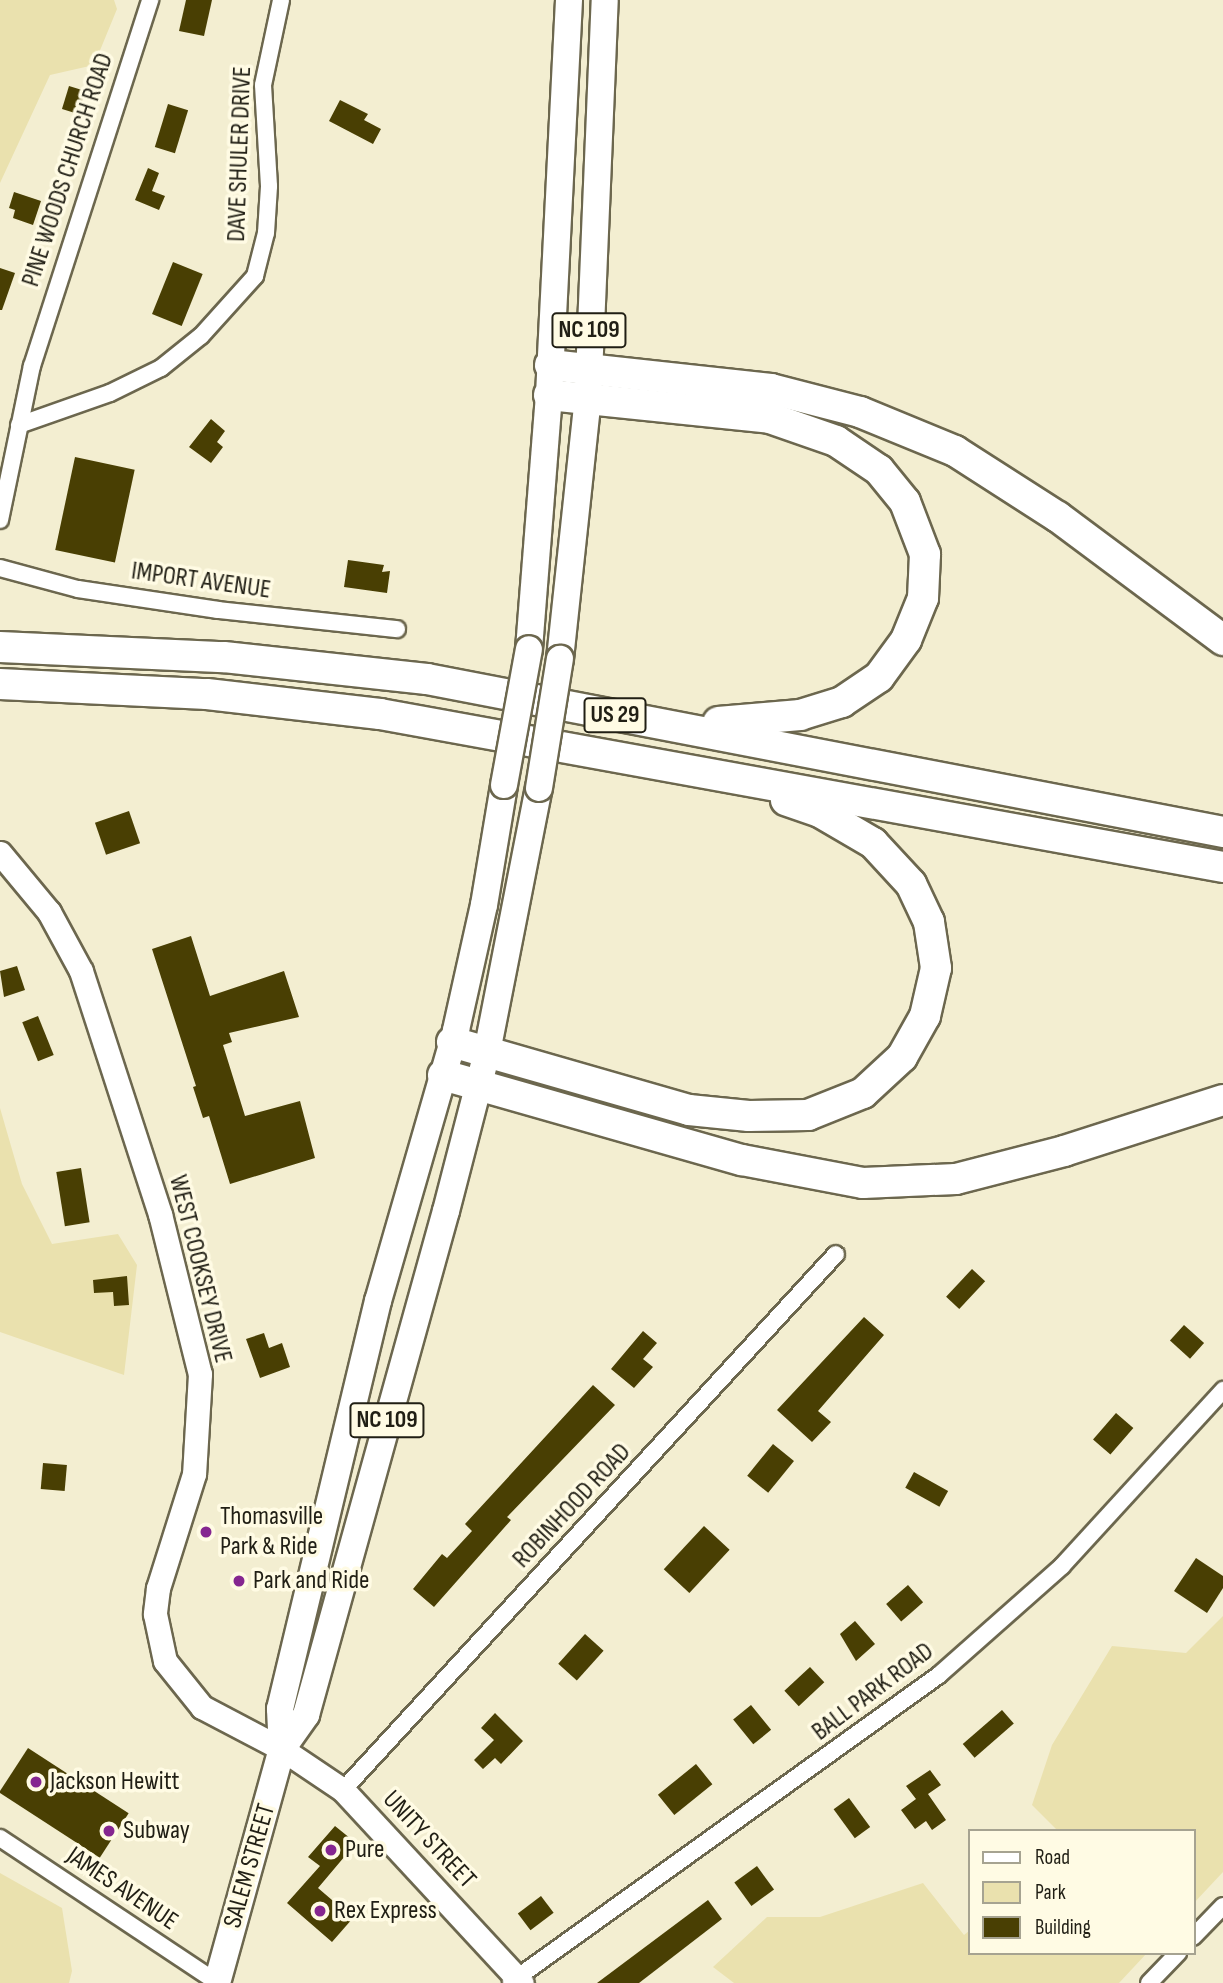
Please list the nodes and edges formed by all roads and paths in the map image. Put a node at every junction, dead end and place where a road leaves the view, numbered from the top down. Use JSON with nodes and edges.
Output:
{"nodes":[{"id":1,"x":150,"y":0,"type":"edge"},
{"id":2,"x":281,"y":0,"type":"edge"},
{"id":3,"x":569,"y":0,"type":"edge"},
{"id":4,"x":605,"y":0,"type":"edge"},
{"id":5,"x":550,"y":365,"type":"junction"},
{"id":6,"x":588,"y":369,"type":"junction"},
{"id":7,"x":549,"y":395,"type":"junction"},
{"id":8,"x":588,"y":399,"type":"junction"},
{"id":9,"x":19,"y":425,"type":"junction"},
{"id":10,"x":0,"y":520,"type":"edge"},
{"id":11,"x":0,"y":568,"type":"edge"},
{"id":12,"x":397,"y":629,"type":"dead end"},
{"id":13,"x":1223,"y":640,"type":"edge"},
{"id":14,"x":0,"y":647,"type":"edge"},
{"id":15,"x":0,"y":684,"type":"edge"},
{"id":16,"x":643,"y":720,"type":"junction"},
{"id":17,"x":696,"y":770,"type":"junction"},
{"id":18,"x":1223,"y":832,"type":"edge"},
{"id":19,"x":0,"y":853,"type":"edge"},
{"id":20,"x":1223,"y":867,"type":"edge"},
{"id":21,"x":452,"y":1042,"type":"junction"},
{"id":22,"x":487,"y":1052,"type":"junction"},
{"id":23,"x":443,"y":1075,"type":"junction"},
{"id":24,"x":479,"y":1086,"type":"junction"},
{"id":25,"x":1223,"y":1100,"type":"edge"},
{"id":26,"x":836,"y":1254,"type":"dead end"},
{"id":27,"x":1223,"y":1390,"type":"edge"},
{"id":28,"x":282,"y":1749,"type":"junction"},
{"id":29,"x":343,"y":1790,"type":"junction"},
{"id":30,"x":0,"y":1838,"type":"edge"},
{"id":31,"x":1223,"y":1906,"type":"edge"},
{"id":32,"x":1195,"y":1935,"type":"edge"},
{"id":33,"x":1176,"y":1955,"type":"edge"},
{"id":34,"x":516,"y":1981,"type":"edge"},
{"id":35,"x":217,"y":1982,"type":"edge"},
{"id":36,"x":1149,"y":1983,"type":"edge"}],
"edges":[{"from":1,"to":9,"type":"street","name":"PINE WOODS CHURCH ROAD"},
{"from":2,"to":9,"type":"street","name":"DAVE SHULER DRIVE"},
{"from":3,"to":5,"type":"main road","number":"NC 109"},
{"from":4,"to":6,"type":"main road","number":"NC 109"},
{"from":5,"to":6,"type":"highway"},
{"from":5,"to":7,"type":"main road","number":"NC 109"},
{"from":6,"to":8,"type":"main road","number":"NC 109"},
{"from":6,"to":13,"type":"highway"},
{"from":7,"to":8,"type":"highway"},
{"from":7,"to":21,"type":"main road","number":"NC 109","bridge":true},
{"from":8,"to":16,"type":"highway"},
{"from":8,"to":22,"type":"main road","number":"NC 109","bridge":true},
{"from":9,"to":10,"type":"street","name":"PINE WOODS CHURCH ROAD"},
{"from":11,"to":12,"type":"street","name":"IMPORT AVENUE"},
{"from":14,"to":16,"type":"highway","number":"US 29"},
{"from":15,"to":17,"type":"highway","number":"US 29"},
{"from":16,"to":18,"type":"highway","number":"US 29"},
{"from":17,"to":20,"type":"highway","number":"US 29"},
{"from":17,"to":22,"type":"highway"},
{"from":19,"to":28,"type":"street","name":"WEST COOKSEY DRIVE"},
{"from":21,"to":22,"type":"highway"},
{"from":21,"to":23,"type":"main road","number":"NC 109"},
{"from":22,"to":24,"type":"main road","number":"NC 109"},
{"from":23,"to":24,"type":"highway"},
{"from":23,"to":28,"type":"main road","number":"NC 109"},
{"from":24,"to":25,"type":"highway"},
{"from":24,"to":28,"type":"main road","number":"NC 109"},
{"from":26,"to":29,"type":"street","name":"ROBINHOOD ROAD"},
{"from":27,"to":34,"type":"street","name":"BALL PARK ROAD"},
{"from":28,"to":29,"type":"street","name":"UNITY STREET"},
{"from":28,"to":35,"type":"main road","name":"SALEM STREET","number":"NC 109"},
{"from":29,"to":34,"type":"street","name":"UNITY STREET"},
{"from":30,"to":35,"type":"street","name":"JAMES AVENUE"},
{"from":31,"to":32,"type":"street"},
{"from":33,"to":36,"type":"street"}]}
